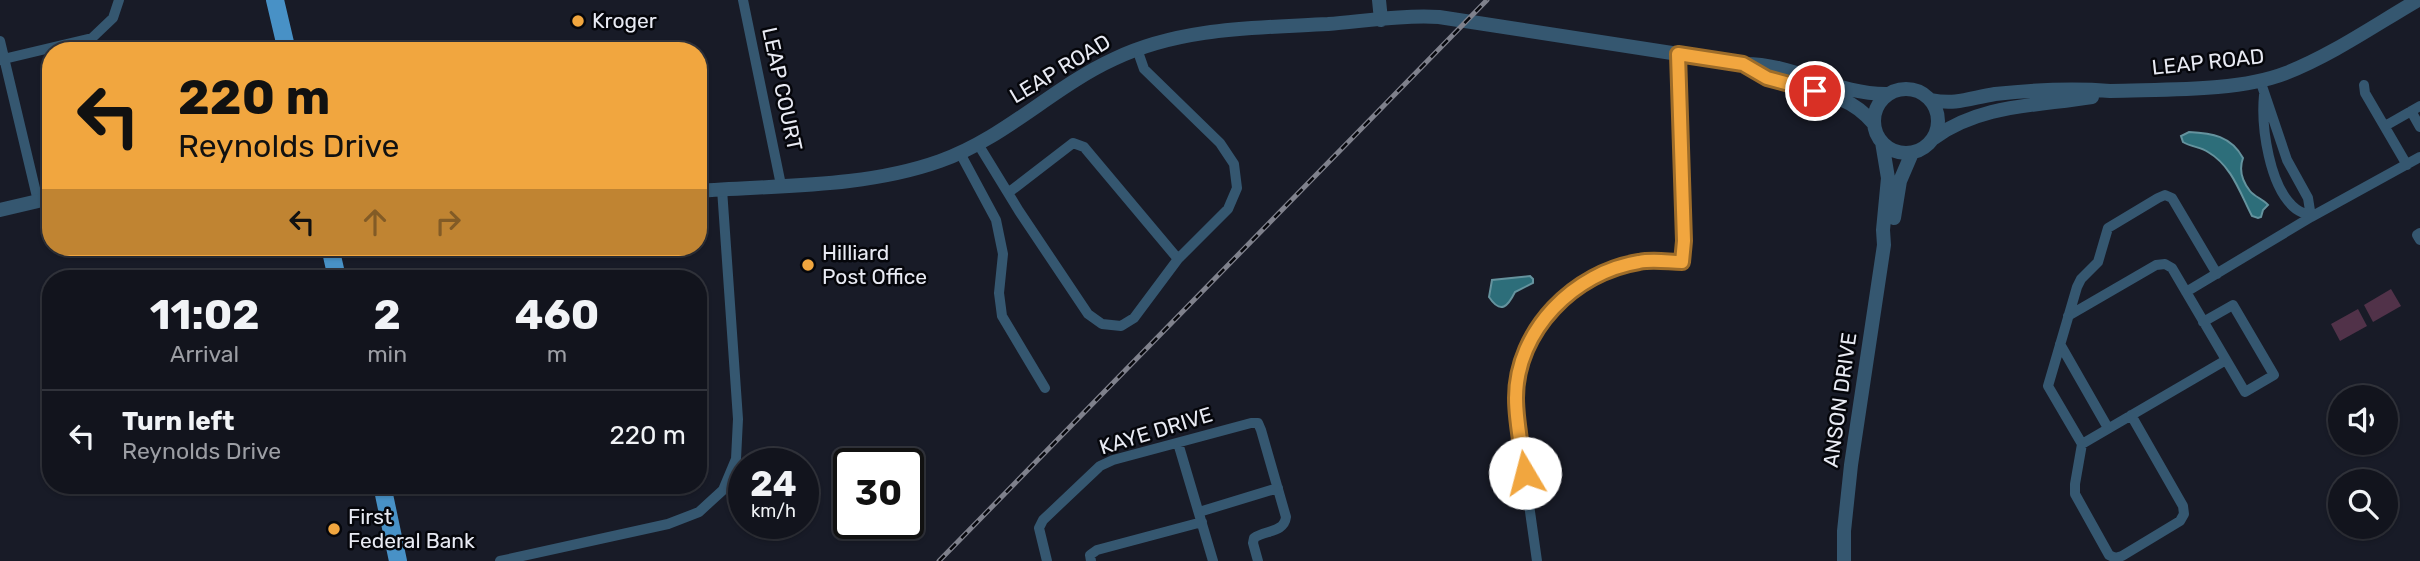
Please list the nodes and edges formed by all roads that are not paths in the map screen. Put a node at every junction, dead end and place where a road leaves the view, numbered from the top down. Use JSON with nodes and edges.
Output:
{"nodes":[{"id":1,"x":119,"y":0,"type":"edge"},
{"id":2,"x":275,"y":0,"type":"edge"},
{"id":3,"x":743,"y":0,"type":"edge"},
{"id":4,"x":1379,"y":0,"type":"edge"},
{"id":5,"x":2418,"y":0,"type":"edge"},
{"id":6,"x":1381,"y":20,"type":"junction"},
{"id":7,"x":0,"y":41,"type":"edge"},
{"id":8,"x":82,"y":42,"type":"edge"},
{"id":9,"x":285,"y":42,"type":"edge"},
{"id":10,"x":1137,"y":49,"type":"junction"},
{"id":11,"x":42,"y":51,"type":"edge"},
{"id":12,"x":1678,"y":54,"type":"junction"},
{"id":13,"x":2,"y":60,"type":"edge"},
{"id":14,"x":1743,"y":64,"type":"junction"},
{"id":15,"x":2364,"y":85,"type":"dead end"},
{"id":16,"x":2262,"y":88,"type":"junction"},
{"id":17,"x":2110,"y":91,"type":"junction"},
{"id":18,"x":1888,"y":94,"type":"junction"},
{"id":19,"x":1931,"y":100,"type":"junction"},
{"id":20,"x":2415,"y":108,"type":"edge"},
{"id":21,"x":1874,"y":124,"type":"junction"},
{"id":22,"x":2385,"y":126,"type":"junction"},
{"id":23,"x":2420,"y":127,"type":"edge"},
{"id":24,"x":1934,"y":138,"type":"junction"},
{"id":25,"x":1882,"y":142,"type":"junction"},
{"id":26,"x":978,"y":144,"type":"junction"},
{"id":27,"x":960,"y":153,"type":"junction"},
{"id":28,"x":1912,"y":153,"type":"junction"},
{"id":29,"x":2420,"y":156,"type":"edge"},
{"id":30,"x":2407,"y":164,"type":"junction"},
{"id":31,"x":781,"y":186,"type":"junction"},
{"id":32,"x":722,"y":189,"type":"junction"},
{"id":33,"x":707,"y":190,"type":"edge"},
{"id":34,"x":42,"y":192,"type":"edge"},
{"id":35,"x":1008,"y":193,"type":"junction"},
{"id":36,"x":42,"y":200,"type":"edge"},
{"id":37,"x":0,"y":210,"type":"edge"},
{"id":38,"x":2311,"y":217,"type":"junction"},
{"id":39,"x":2420,"y":233,"type":"edge"},
{"id":40,"x":2420,"y":240,"type":"edge"},
{"id":41,"x":1885,"y":245,"type":"junction"},
{"id":42,"x":1178,"y":259,"type":"junction"},
{"id":43,"x":2217,"y":274,"type":"junction"},
{"id":44,"x":2186,"y":292,"type":"junction"},
{"id":45,"x":2068,"y":316,"type":"junction"},
{"id":46,"x":2203,"y":322,"type":"junction"},
{"id":47,"x":2060,"y":344,"type":"junction"},
{"id":48,"x":2226,"y":360,"type":"junction"},
{"id":49,"x":1045,"y":388,"type":"dead end"},
{"id":50,"x":2132,"y":415,"type":"junction"},
{"id":51,"x":2108,"y":428,"type":"junction"},
{"id":52,"x":1178,"y":443,"type":"junction"},
{"id":53,"x":2082,"y":444,"type":"junction"},
{"id":54,"x":1278,"y":488,"type":"junction"},
{"id":55,"x":384,"y":494,"type":"edge"},
{"id":56,"x":1200,"y":517,"type":"junction"},
{"id":57,"x":1090,"y":558,"type":"edge"},
{"id":58,"x":398,"y":561,"type":"edge"},
{"id":59,"x":500,"y":561,"type":"edge"},
{"id":60,"x":1047,"y":561,"type":"edge"},
{"id":61,"x":1213,"y":561,"type":"edge"},
{"id":62,"x":1258,"y":561,"type":"edge"},
{"id":63,"x":1536,"y":561,"type":"edge"},
{"id":64,"x":1844,"y":561,"type":"edge"}],
"edges":[{"from":1,"to":8,"type":"street"},
{"from":2,"to":9,"type":"main road"},
{"from":3,"to":31,"type":"street","name":"LEAP COURT"},
{"from":4,"to":6,"type":"street"},
{"from":5,"to":16,"type":"street","name":"LEAP ROAD"},
{"from":6,"to":10,"type":"street","name":"LEAP ROAD"},
{"from":6,"to":12,"type":"street","name":"LEAP ROAD"},
{"from":7,"to":13,"type":"street"},
{"from":10,"to":26,"type":"street","name":"LEAP ROAD"},
{"from":10,"to":42,"type":"street"},
{"from":11,"to":13,"type":"street"},
{"from":12,"to":14,"type":"street","name":"LEAP ROAD"},
{"from":12,"to":63,"type":"street"},
{"from":13,"to":34,"type":"street"},
{"from":14,"to":18,"type":"street","name":"LEAP ROAD"},
{"from":14,"to":21,"type":"street","name":"LEAP ROAD"},
{"from":15,"to":22,"type":"street"},
{"from":16,"to":17,"type":"street","name":"LEAP ROAD"},
{"from":16,"to":38,"type":"street"},
{"from":16,"to":38,"type":"street"},
{"from":17,"to":19,"type":"street","name":"LEAP ROAD"},
{"from":17,"to":24,"type":"street","name":"LEAP ROAD"},
{"from":18,"to":19,"type":"street"},
{"from":18,"to":21,"type":"street"},
{"from":19,"to":24,"type":"street"},
{"from":20,"to":22,"type":"street"},
{"from":20,"to":23,"type":"street"},
{"from":21,"to":25,"type":"street"},
{"from":22,"to":30,"type":"street"},
{"from":24,"to":28,"type":"street"},
{"from":25,"to":28,"type":"street"},
{"from":25,"to":41,"type":"street","name":"ANSON DRIVE"},
{"from":26,"to":27,"type":"street","name":"LEAP ROAD"},
{"from":26,"to":35,"type":"street"},
{"from":27,"to":31,"type":"street","name":"LEAP ROAD"},
{"from":27,"to":49,"type":"street"},
{"from":28,"to":41,"type":"street","name":"ANSON DRIVE"},
{"from":29,"to":30,"type":"street"},
{"from":30,"to":38,"type":"street"},
{"from":31,"to":32,"type":"street","name":"LEAP ROAD"},
{"from":32,"to":33,"type":"street","name":"LEAP ROAD"},
{"from":32,"to":59,"type":"street"},
{"from":35,"to":42,"type":"street"},
{"from":35,"to":42,"type":"street"},
{"from":36,"to":37,"type":"street"},
{"from":38,"to":43,"type":"street"},
{"from":39,"to":40,"type":"street"},
{"from":41,"to":64,"type":"street","name":"ANSON DRIVE"},
{"from":43,"to":44,"type":"street"},
{"from":43,"to":45,"type":"street"},
{"from":44,"to":45,"type":"street"},
{"from":44,"to":46,"type":"street"},
{"from":45,"to":47,"type":"street"},
{"from":46,"to":48,"type":"street"},
{"from":46,"to":48,"type":"street"},
{"from":47,"to":51,"type":"street"},
{"from":47,"to":53,"type":"street"},
{"from":48,"to":50,"type":"street"},
{"from":50,"to":51,"type":"street"},
{"from":50,"to":53,"type":"street"},
{"from":51,"to":53,"type":"street"},
{"from":52,"to":54,"type":"street","name":"KAYE DRIVE"},
{"from":52,"to":56,"type":"street"},
{"from":52,"to":60,"type":"street","name":"KAYE DRIVE"},
{"from":54,"to":56,"type":"street"},
{"from":54,"to":62,"type":"street"},
{"from":55,"to":58,"type":"main road"},
{"from":56,"to":57,"type":"street"},
{"from":56,"to":61,"type":"street"}]}
